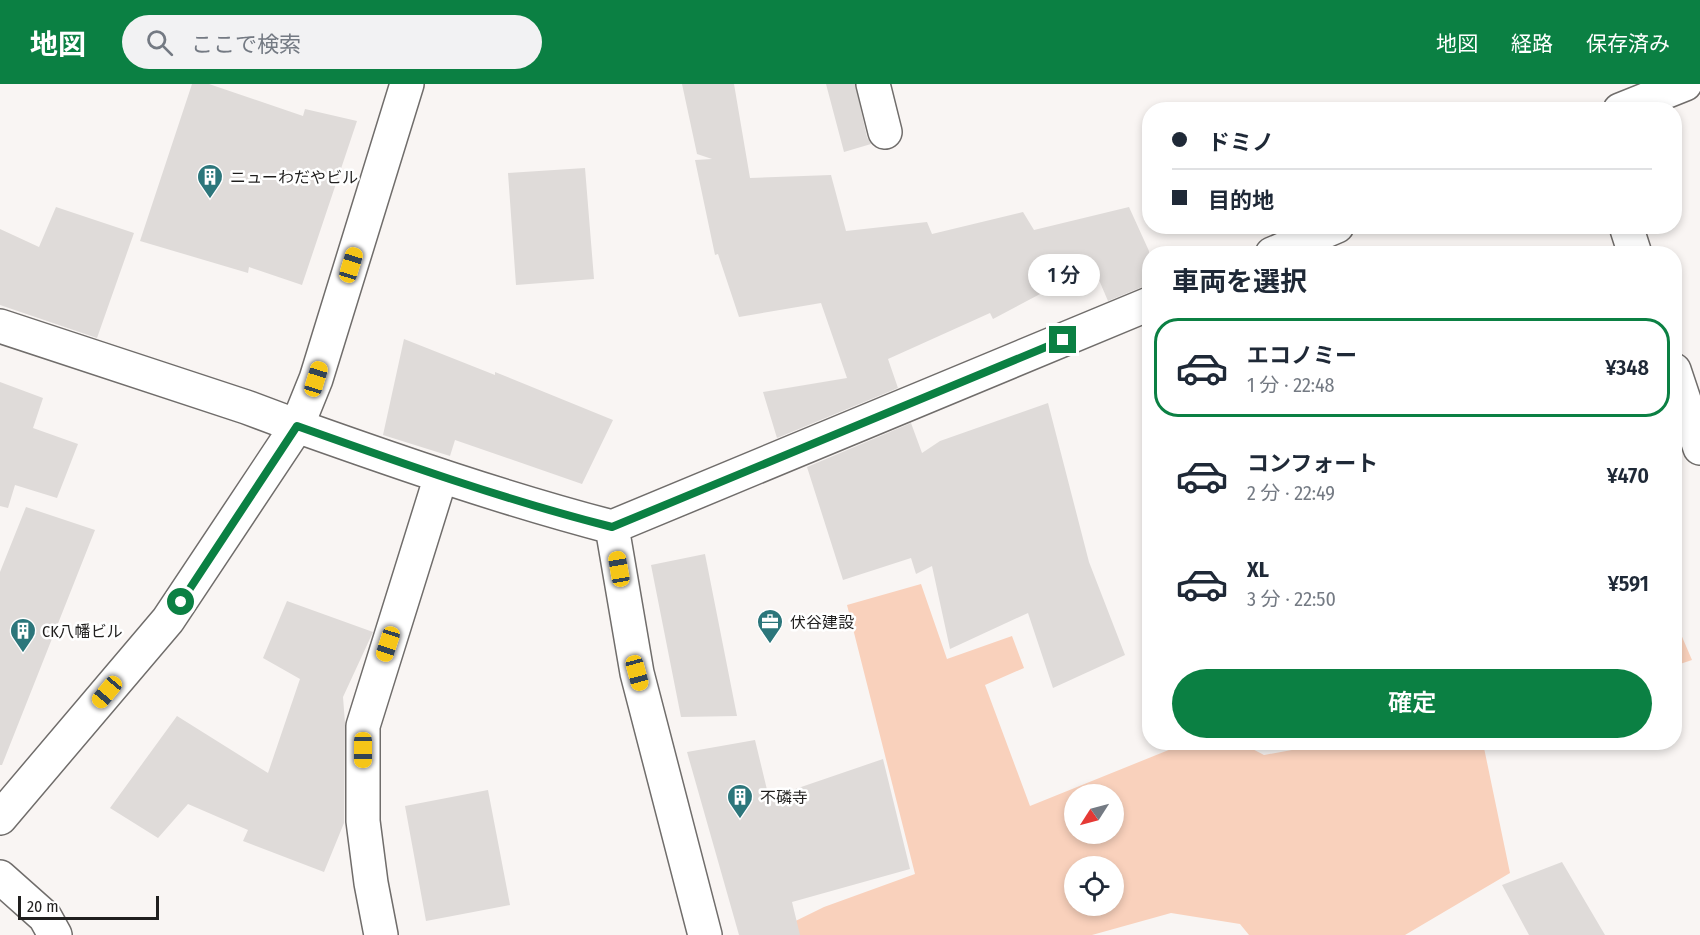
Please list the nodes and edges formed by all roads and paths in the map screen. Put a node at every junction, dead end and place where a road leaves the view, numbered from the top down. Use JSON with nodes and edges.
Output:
{"nodes":[{"id":1,"x":407,"y":84,"type":"edge"},
{"id":2,"x":873,"y":84,"type":"edge"},
{"id":3,"x":1685,"y":84,"type":"edge"},
{"id":4,"x":1640,"y":102,"type":"edge"},
{"id":5,"x":885,"y":132,"type":"dead end"},
{"id":6,"x":1318,"y":234,"type":"edge"},
{"id":7,"x":1291,"y":246,"type":"edge"},
{"id":8,"x":1142,"y":307,"type":"edge"},
{"id":9,"x":0,"y":326,"type":"edge"},
{"id":10,"x":1682,"y":394,"type":"edge"},
{"id":11,"x":297,"y":426,"type":"junction"},
{"id":12,"x":1700,"y":448,"type":"edge"},
{"id":13,"x":441,"y":476,"type":"junction"},
{"id":14,"x":612,"y":527,"type":"junction"},
{"id":15,"x":0,"y":818,"type":"edge"},
{"id":16,"x":0,"y":877,"type":"edge"},
{"id":17,"x":55,"y":935,"type":"edge"},
{"id":18,"x":381,"y":935,"type":"edge"},
{"id":19,"x":705,"y":935,"type":"edge"}],
"edges":[{"from":1,"to":11,"type":"street"},
{"from":2,"to":5,"type":"street"},
{"from":3,"to":4,"type":"street"},
{"from":6,"to":7,"type":"street"},
{"from":8,"to":14,"type":"street"},
{"from":9,"to":11,"type":"street"},
{"from":10,"to":12,"type":"street"},
{"from":11,"to":13,"type":"street"},
{"from":11,"to":15,"type":"street"},
{"from":13,"to":14,"type":"street"},
{"from":13,"to":18,"type":"street"},
{"from":14,"to":19,"type":"street"},
{"from":16,"to":17,"type":"street"}]}
